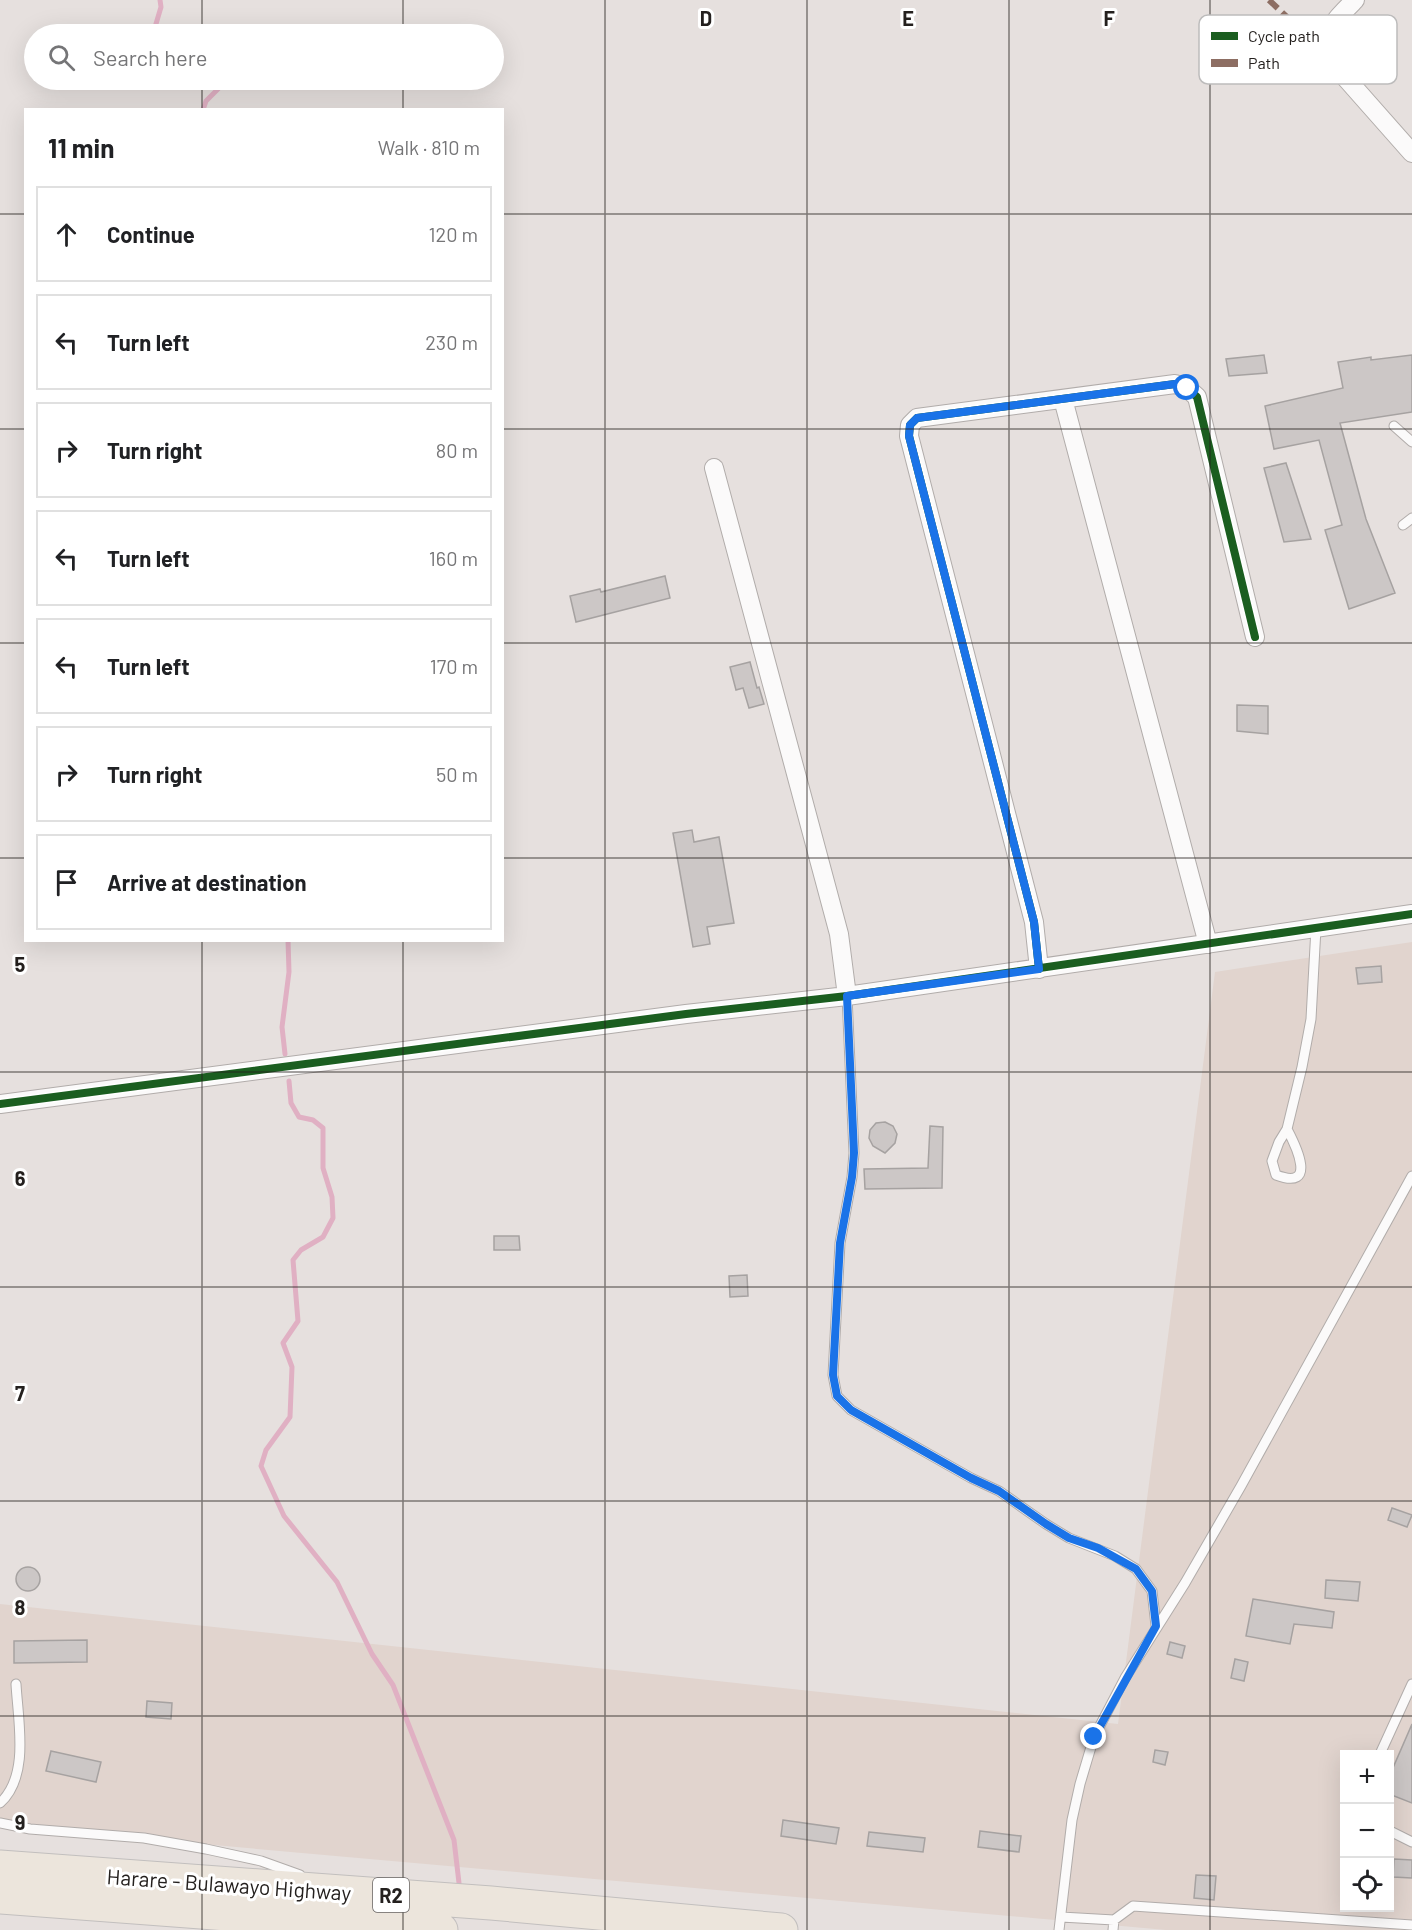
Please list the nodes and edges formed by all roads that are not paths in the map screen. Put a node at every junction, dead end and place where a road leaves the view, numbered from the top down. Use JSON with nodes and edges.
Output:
{"nodes":[{"id":1,"x":1355,"y":0,"type":"edge"},
{"id":2,"x":1340,"y":15,"type":"edge"},
{"id":3,"x":1350,"y":84,"type":"edge"},
{"id":4,"x":1412,"y":153,"type":"edge"},
{"id":5,"x":1063,"y":399,"type":"junction"},
{"id":6,"x":1394,"y":426,"type":"dead end"},
{"id":7,"x":1412,"y":442,"type":"edge"},
{"id":8,"x":714,"y":468,"type":"dead end"},
{"id":9,"x":1412,"y":518,"type":"edge"},
{"id":10,"x":1403,"y":525,"type":"dead end"},
{"id":11,"x":1255,"y":637,"type":"dead end"},
{"id":12,"x":1412,"y":914,"type":"edge"},
{"id":13,"x":1316,"y":928,"type":"junction"},
{"id":14,"x":1208,"y":944,"type":"junction"},
{"id":15,"x":1039,"y":969,"type":"junction"},
{"id":16,"x":847,"y":996,"type":"junction"},
{"id":17,"x":0,"y":1104,"type":"edge"},
{"id":18,"x":1287,"y":1129,"type":"junction"},
{"id":19,"x":1412,"y":1176,"type":"edge"},
{"id":20,"x":1156,"y":1626,"type":"junction"},
{"id":21,"x":16,"y":1684,"type":"dead end"},
{"id":22,"x":1412,"y":1684,"type":"edge"},
{"id":23,"x":1382,"y":1750,"type":"edge"},
{"id":24,"x":0,"y":1803,"type":"edge"},
{"id":25,"x":0,"y":1822,"type":"edge"},
{"id":26,"x":1394,"y":1833,"type":"edge"},
{"id":27,"x":1412,"y":1842,"type":"edge"},
{"id":28,"x":0,"y":1867,"type":"edge"},
{"id":29,"x":306,"y":1877,"type":"dead end"},
{"id":30,"x":317,"y":1881,"type":"dead end"},
{"id":31,"x":351,"y":1892,"type":"junction"},
{"id":32,"x":0,"y":1897,"type":"edge"},
{"id":33,"x":1061,"y":1917,"type":"junction"},
{"id":34,"x":1113,"y":1925,"type":"edge"},
{"id":35,"x":1412,"y":1925,"type":"edge"},
{"id":36,"x":441,"y":1930,"type":"edge"},
{"id":37,"x":781,"y":1930,"type":"edge"},
{"id":38,"x":1059,"y":1930,"type":"edge"}],
"edges":[{"from":1,"to":2,"type":"street"},
{"from":3,"to":4,"type":"street"},
{"from":5,"to":11,"type":"street"},
{"from":5,"to":14,"type":"street"},
{"from":5,"to":15,"type":"street"},
{"from":6,"to":7,"type":"lane"},
{"from":8,"to":16,"type":"street"},
{"from":9,"to":10,"type":"lane"},
{"from":12,"to":13,"type":"street"},
{"from":13,"to":14,"type":"street"},
{"from":13,"to":18,"type":"lane"},
{"from":14,"to":15,"type":"street"},
{"from":15,"to":16,"type":"street"},
{"from":16,"to":17,"type":"street"},
{"from":16,"to":20,"type":"lane"},
{"from":18,"to":18,"type":"lane"},
{"from":19,"to":20,"type":"lane"},
{"from":20,"to":33,"type":"lane"},
{"from":21,"to":24,"type":"lane"},
{"from":22,"to":23,"type":"lane"},
{"from":25,"to":29,"type":"lane"},
{"from":26,"to":27,"type":"lane"},
{"from":28,"to":31,"type":"highway","name":"Harare - Bulawayo Highway","number":"R2"},
{"from":30,"to":31,"type":"lane"},
{"from":31,"to":37,"type":"highway","name":"Harare - Bulawayo Highway","number":"R2"},
{"from":32,"to":36,"type":"highway","name":"Harare - Bulawayo Highway","number":"R2"},
{"from":33,"to":34,"type":"lane"},
{"from":33,"to":38,"type":"lane"},
{"from":34,"to":35,"type":"lane"}]}
